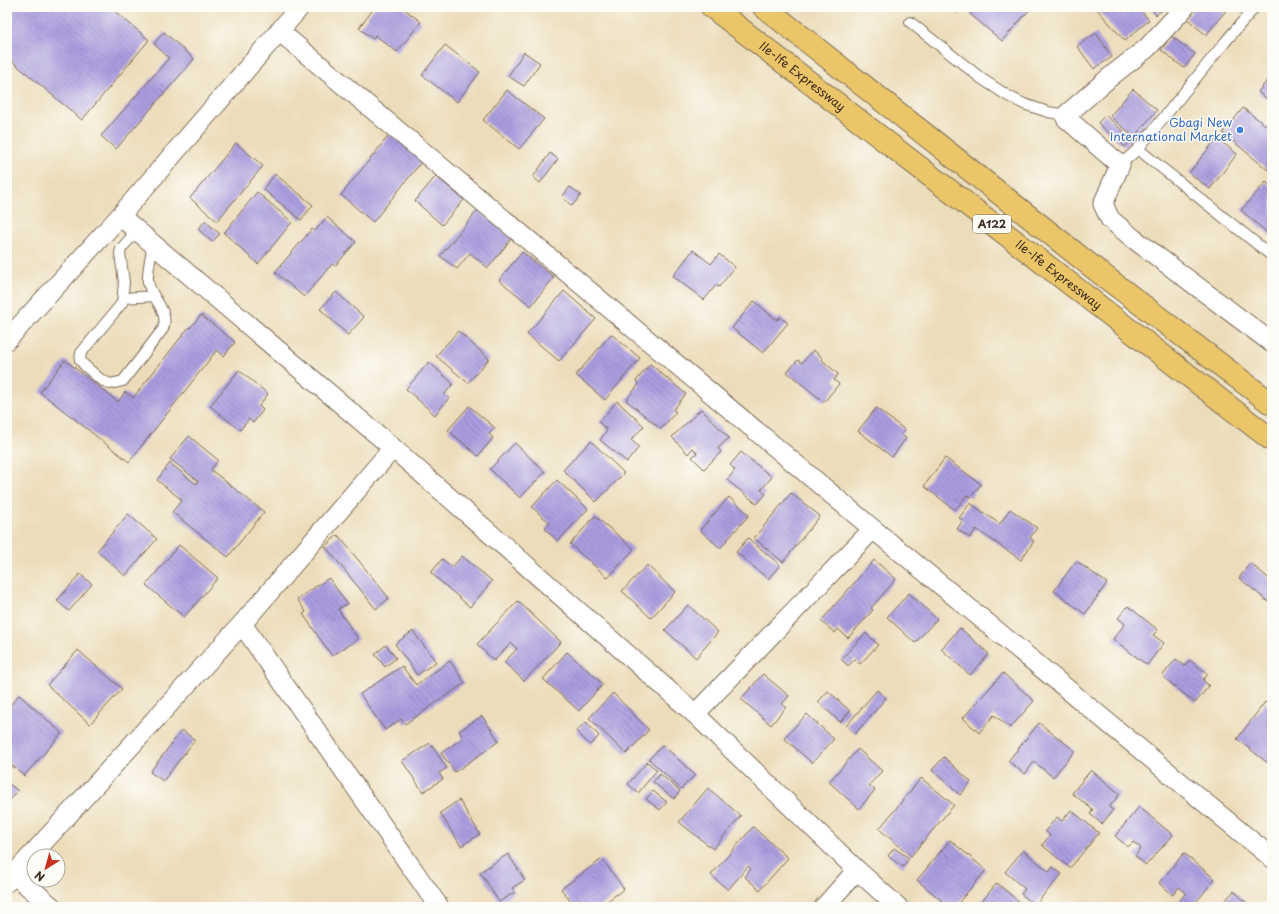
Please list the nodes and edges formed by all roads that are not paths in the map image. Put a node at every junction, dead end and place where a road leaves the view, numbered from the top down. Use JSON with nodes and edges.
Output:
{"nodes":[{"id":1,"x":300,"y":7,"type":"edge"},
{"id":2,"x":712,"y":7,"type":"edge"},
{"id":3,"x":1185,"y":7,"type":"edge"},
{"id":4,"x":1255,"y":7,"type":"edge"},
{"id":5,"x":767,"y":8,"type":"edge"},
{"id":6,"x":910,"y":22,"type":"dead end"},
{"id":7,"x":279,"y":31,"type":"junction"},
{"id":8,"x":1066,"y":115,"type":"junction"},
{"id":9,"x":1138,"y":149,"type":"junction"},
{"id":10,"x":1120,"y":165,"type":"junction"},
{"id":11,"x":120,"y":216,"type":"junction"},
{"id":12,"x":137,"y":230,"type":"junction"},
{"id":13,"x":152,"y":244,"type":"junction"},
{"id":14,"x":1272,"y":256,"type":"edge"},
{"id":15,"x":154,"y":296,"type":"junction"},
{"id":16,"x":124,"y":298,"type":"junction"},
{"id":17,"x":7,"y":340,"type":"edge"},
{"id":18,"x":1272,"y":343,"type":"edge"},
{"id":19,"x":1272,"y":404,"type":"edge"},
{"id":20,"x":1272,"y":440,"type":"edge"},
{"id":21,"x":393,"y":448,"type":"junction"},
{"id":22,"x":873,"y":528,"type":"junction"},
{"id":23,"x":242,"y":624,"type":"junction"},
{"id":24,"x":695,"y":714,"type":"junction"},
{"id":25,"x":1272,"y":858,"type":"edge"},
{"id":26,"x":857,"y":870,"type":"junction"},
{"id":27,"x":10,"y":878,"type":"edge"},
{"id":28,"x":52,"y":907,"type":"edge"},
{"id":29,"x":439,"y":907,"type":"edge"},
{"id":30,"x":824,"y":907,"type":"edge"},
{"id":31,"x":898,"y":907,"type":"edge"}],
"edges":[{"from":1,"to":7,"type":"street"},
{"from":2,"to":20,"type":"highway","name":"Ile-Ife Expressway","number":"A122"},
{"from":3,"to":8,"type":"street"},
{"from":4,"to":9,"type":"lane"},
{"from":5,"to":19,"type":"highway","number":"A122"},
{"from":6,"to":8,"type":"lane"},
{"from":7,"to":11,"type":"street"},
{"from":7,"to":22,"type":"street"},
{"from":8,"to":10,"type":"street"},
{"from":9,"to":10,"type":"lane"},
{"from":9,"to":14,"type":"lane"},
{"from":10,"to":18,"type":"street"},
{"from":11,"to":12,"type":"street"},
{"from":11,"to":17,"type":"street"},
{"from":12,"to":13,"type":"street"},
{"from":12,"to":16,"type":"lane"},
{"from":13,"to":15,"type":"lane"},
{"from":13,"to":21,"type":"street"},
{"from":15,"to":16,"type":"lane"},
{"from":15,"to":16,"type":"lane"},
{"from":21,"to":23,"type":"street"},
{"from":21,"to":24,"type":"street"},
{"from":22,"to":24,"type":"street"},
{"from":22,"to":25,"type":"street"},
{"from":23,"to":27,"type":"street"},
{"from":23,"to":29,"type":"street"},
{"from":24,"to":26,"type":"street"},
{"from":26,"to":30,"type":"street"},
{"from":26,"to":31,"type":"street"},
{"from":27,"to":28,"type":"street"}]}
